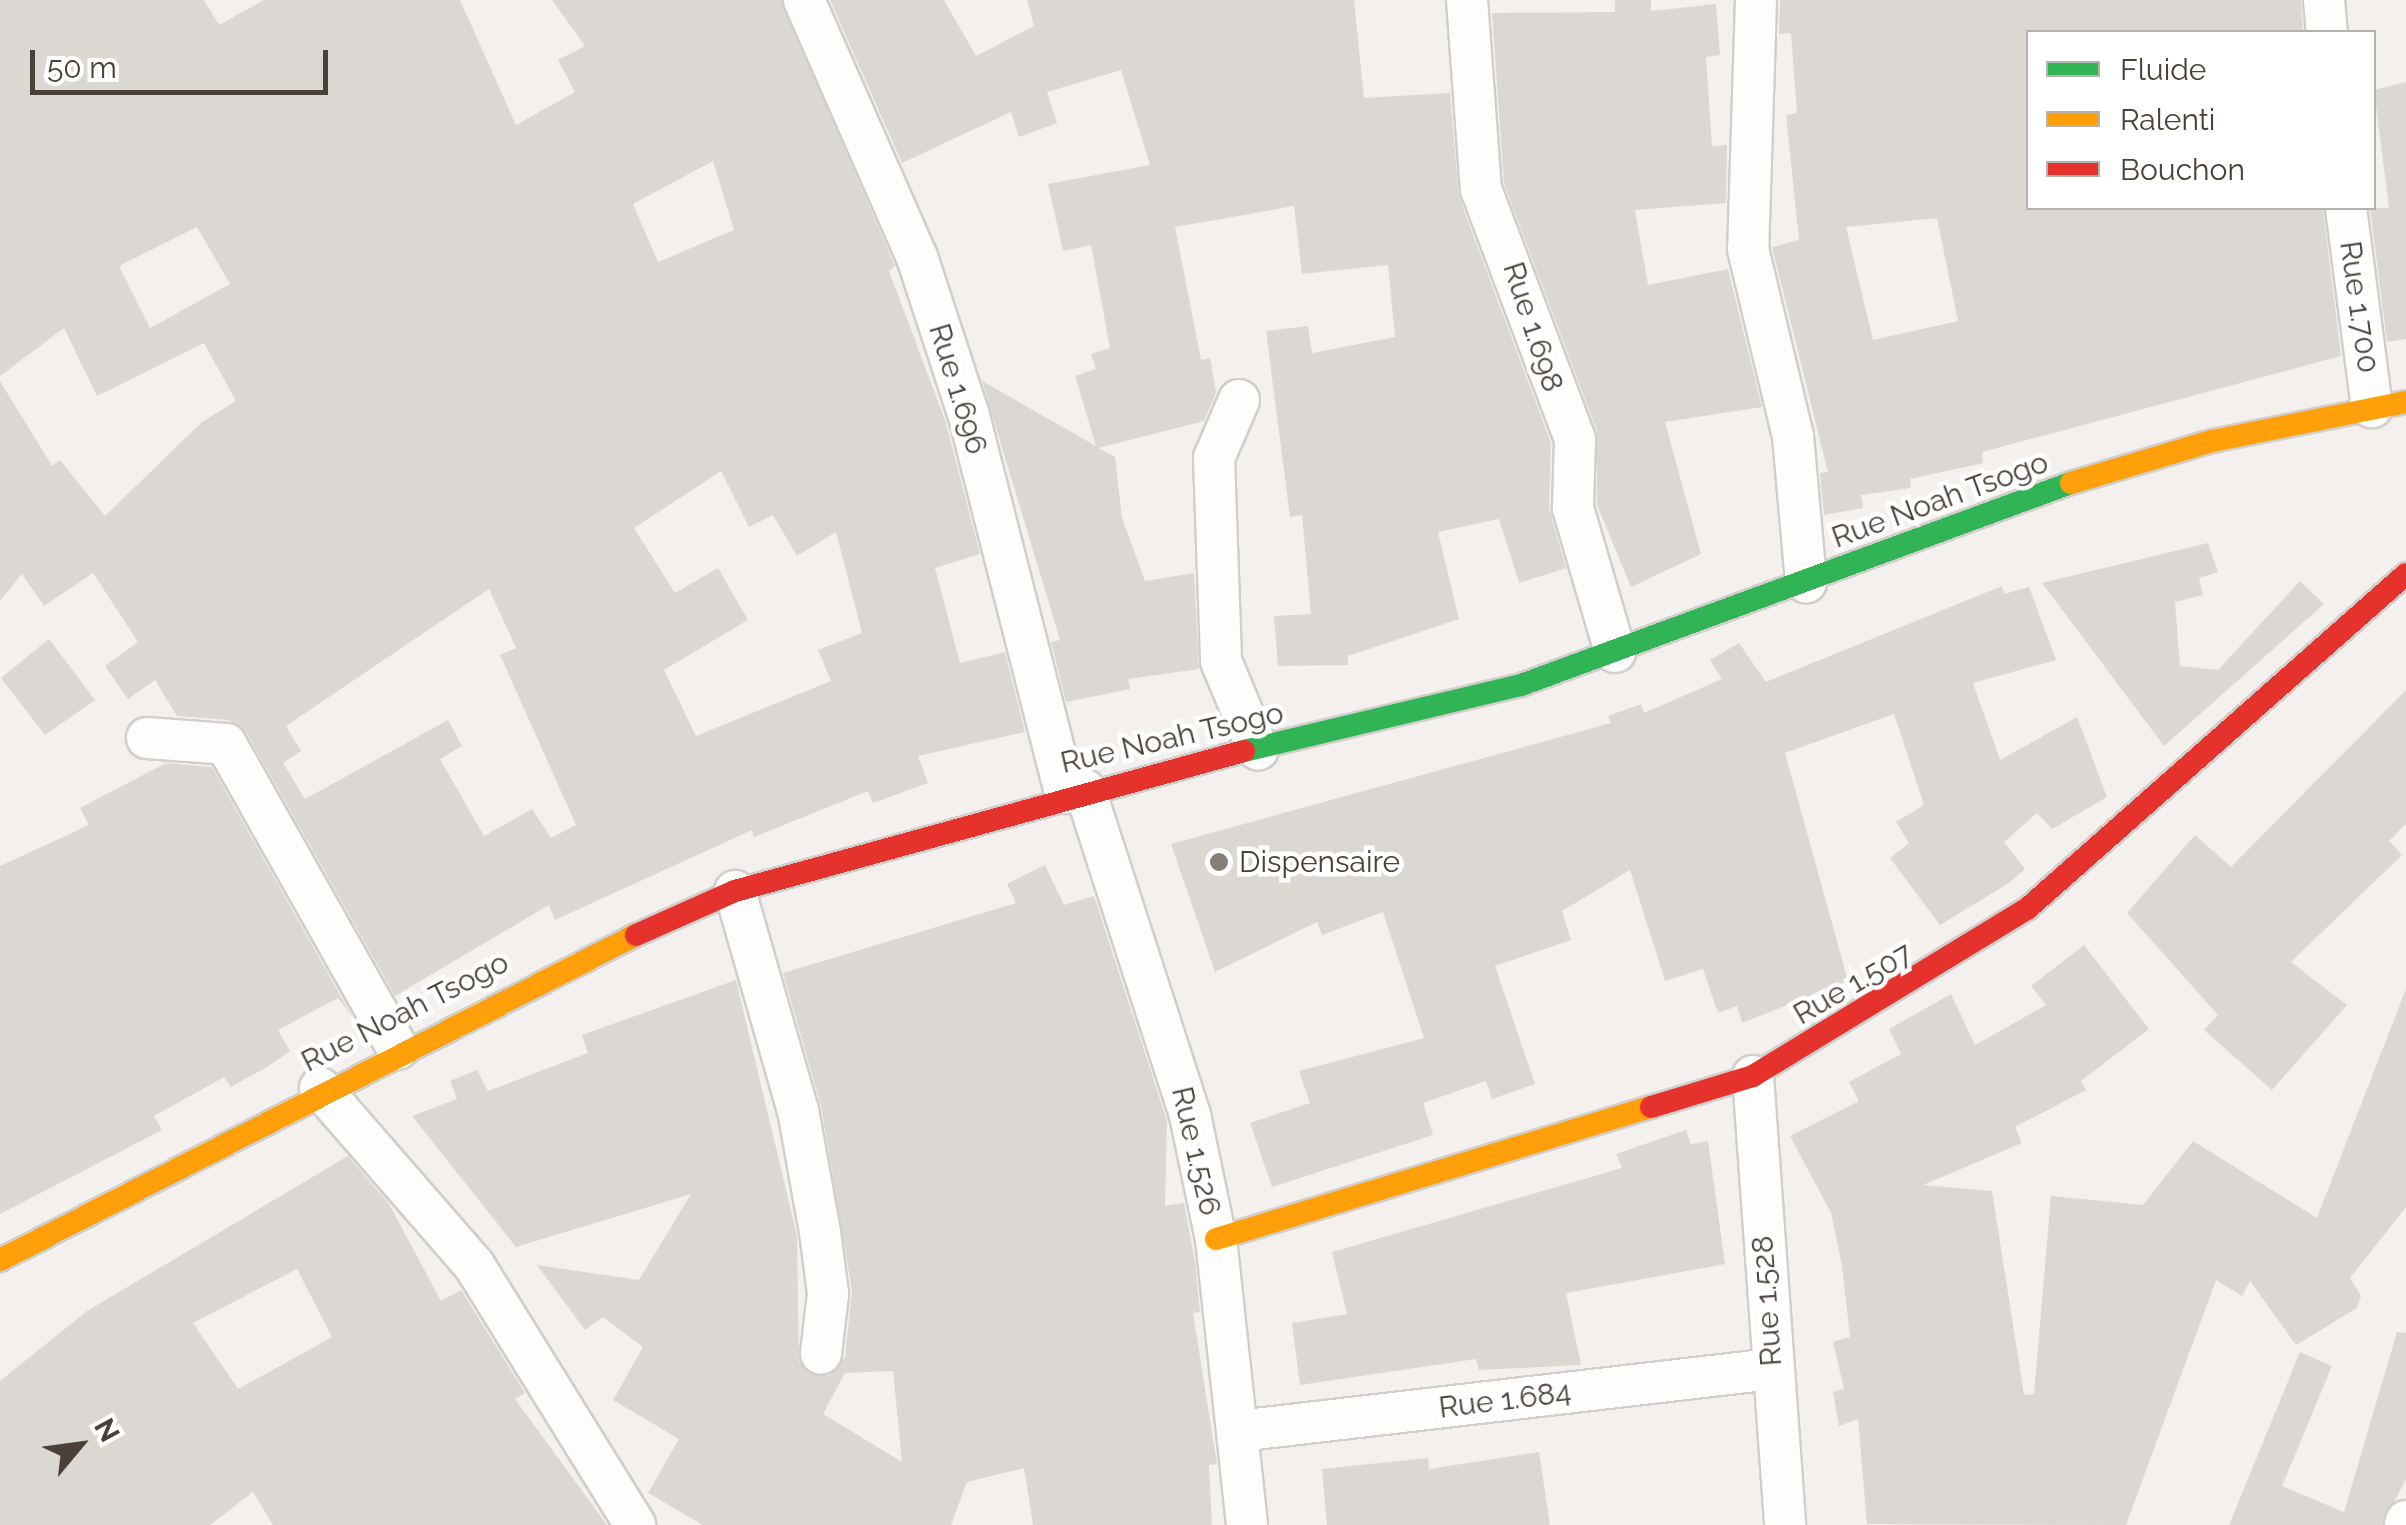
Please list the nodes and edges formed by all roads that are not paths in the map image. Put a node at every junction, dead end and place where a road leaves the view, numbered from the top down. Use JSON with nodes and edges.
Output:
{"nodes":[{"id":1,"x":804,"y":0,"type":"edge"},
{"id":2,"x":1466,"y":0,"type":"edge"},
{"id":3,"x":1756,"y":0,"type":"edge"},
{"id":4,"x":2324,"y":0,"type":"edge"},
{"id":5,"x":2327,"y":30,"type":"edge"},
{"id":6,"x":2346,"y":210,"type":"edge"},
{"id":7,"x":1239,"y":400,"type":"dead end"},
{"id":8,"x":2389,"y":404,"type":"edge"},
{"id":9,"x":2406,"y":574,"type":"edge"},
{"id":10,"x":1806,"y":582,"type":"junction"},
{"id":11,"x":1615,"y":652,"type":"junction"},
{"id":12,"x":147,"y":738,"type":"dead end"},
{"id":13,"x":1258,"y":750,"type":"junction"},
{"id":14,"x":1075,"y":792,"type":"junction"},
{"id":15,"x":735,"y":891,"type":"junction"},
{"id":16,"x":398,"y":1048,"type":"junction"},
{"id":17,"x":1753,"y":1076,"type":"junction"},
{"id":18,"x":320,"y":1088,"type":"junction"},
{"id":19,"x":1216,"y":1238,"type":"junction"},
{"id":20,"x":0,"y":1260,"type":"edge"},
{"id":21,"x":820,"y":1354,"type":"dead end"},
{"id":22,"x":1772,"y":1369,"type":"junction"},
{"id":23,"x":1238,"y":1431,"type":"junction"},
{"id":24,"x":635,"y":1525,"type":"edge"},
{"id":25,"x":1247,"y":1525,"type":"edge"},
{"id":26,"x":1785,"y":1525,"type":"edge"}],
"edges":[{"from":1,"to":14,"type":"street","name":"Rue 1.696"},
{"from":2,"to":11,"type":"street","name":"Rue 1.698"},
{"from":3,"to":10,"type":"street"},
{"from":4,"to":5,"type":"street"},
{"from":6,"to":8,"type":"street","name":"Rue 1.700"},
{"from":7,"to":13,"type":"street"},
{"from":8,"to":10,"type":"main road","name":"Rue Noah Tsogo"},
{"from":9,"to":17,"type":"main road","name":"Rue 1.507"},
{"from":10,"to":11,"type":"main road","name":"Rue Noah Tsogo"},
{"from":11,"to":13,"type":"main road","name":"Rue Noah Tsogo"},
{"from":12,"to":16,"type":"street"},
{"from":13,"to":14,"type":"main road","name":"Rue Noah Tsogo"},
{"from":14,"to":15,"type":"main road","name":"Rue Noah Tsogo"},
{"from":14,"to":19,"type":"street","name":"Rue 1.526"},
{"from":15,"to":16,"type":"main road","name":"Rue Noah Tsogo"},
{"from":15,"to":21,"type":"street"},
{"from":16,"to":18,"type":"main road","name":"Rue Noah Tsogo"},
{"from":17,"to":19,"type":"main road","name":"Rue 1.507"},
{"from":17,"to":22,"type":"street","name":"Rue 1.528"},
{"from":18,"to":20,"type":"main road","name":"Rue Noah Tsogo"},
{"from":18,"to":24,"type":"street"},
{"from":19,"to":23,"type":"street","name":"Rue 1.526"},
{"from":22,"to":23,"type":"street","name":"Rue 1.684"},
{"from":22,"to":26,"type":"street","name":"Rue 1.528"},
{"from":23,"to":25,"type":"street","name":"Rue 1.526"}]}
